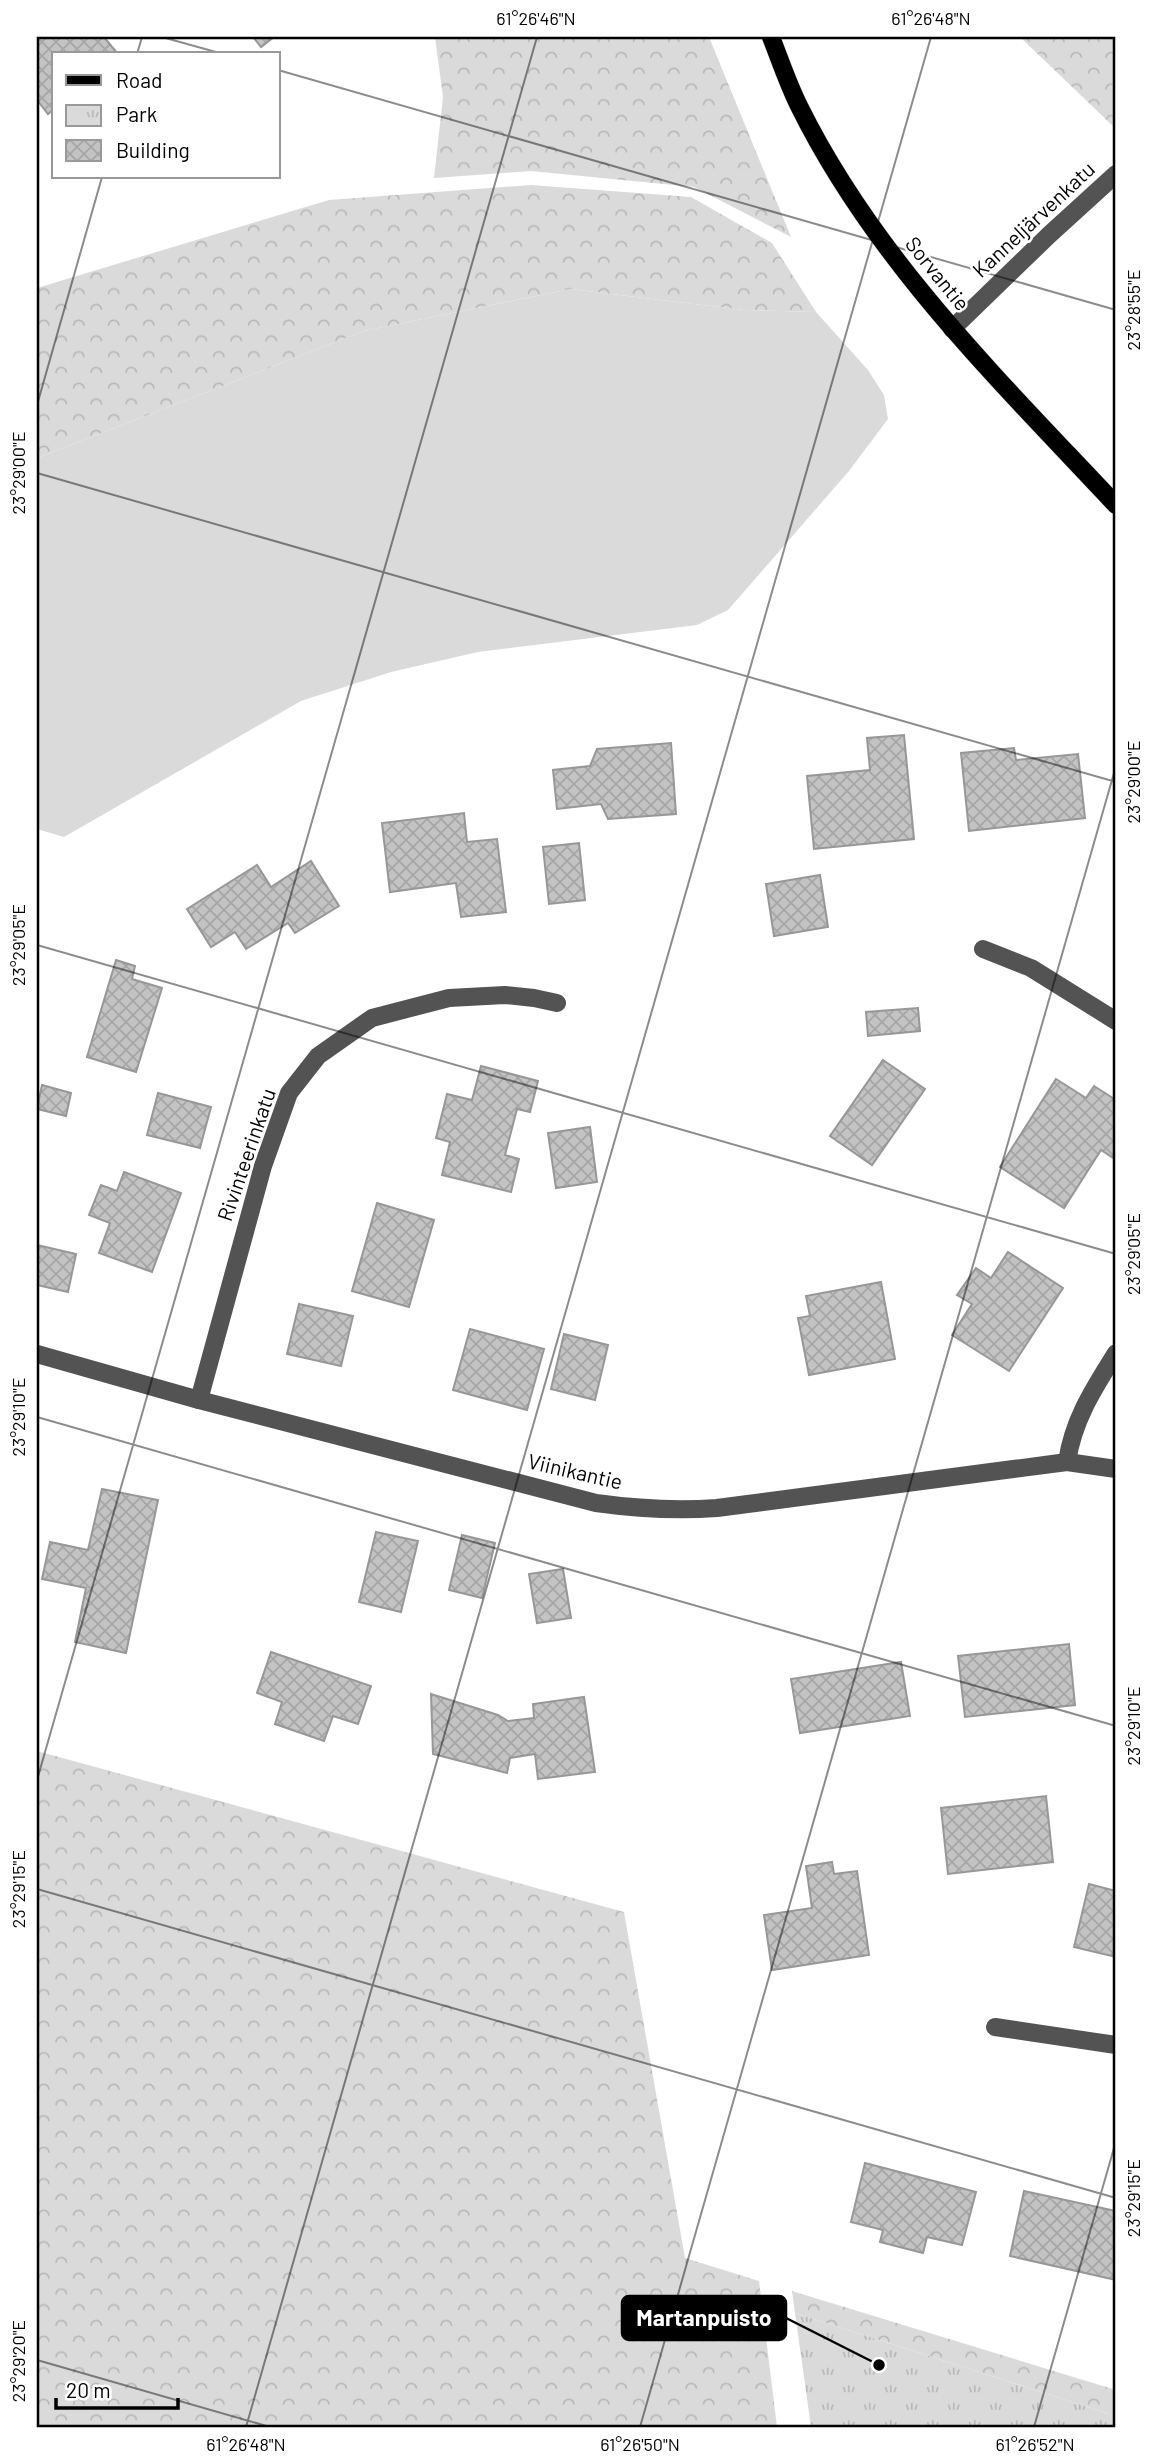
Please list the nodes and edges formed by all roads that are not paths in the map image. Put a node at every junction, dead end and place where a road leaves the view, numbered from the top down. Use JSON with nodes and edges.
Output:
{"nodes":[{"id":1,"x":771,"y":37,"type":"edge"},
{"id":2,"x":1116,"y":174,"type":"edge"},
{"id":3,"x":952,"y":329,"type":"junction"},
{"id":4,"x":1116,"y":505,"type":"edge"},
{"id":5,"x":984,"y":949,"type":"dead end"},
{"id":6,"x":557,"y":1003,"type":"dead end"},
{"id":7,"x":1116,"y":1021,"type":"edge"},
{"id":8,"x":1116,"y":1353,"type":"edge"},
{"id":9,"x":37,"y":1354,"type":"edge"},
{"id":10,"x":199,"y":1400,"type":"junction"},
{"id":11,"x":1067,"y":1462,"type":"junction"},
{"id":12,"x":1116,"y":1469,"type":"edge"},
{"id":13,"x":995,"y":2027,"type":"dead end"},
{"id":14,"x":1116,"y":2045,"type":"edge"}],
"edges":[{"from":1,"to":3,"type":"main road","name":"Sorvantie"},
{"from":2,"to":3,"type":"street","name":"Kanneljärvenkatu"},
{"from":3,"to":4,"type":"main road","name":"Sorvantie"},
{"from":5,"to":7,"type":"street"},
{"from":6,"to":10,"type":"street","name":"Rivinteerinkatu"},
{"from":8,"to":11,"type":"street"},
{"from":9,"to":10,"type":"street","name":"Viinikantie"},
{"from":10,"to":11,"type":"street","name":"Viinikantie"},
{"from":11,"to":12,"type":"street","name":"Viinikantie"},
{"from":13,"to":14,"type":"street"}]}
